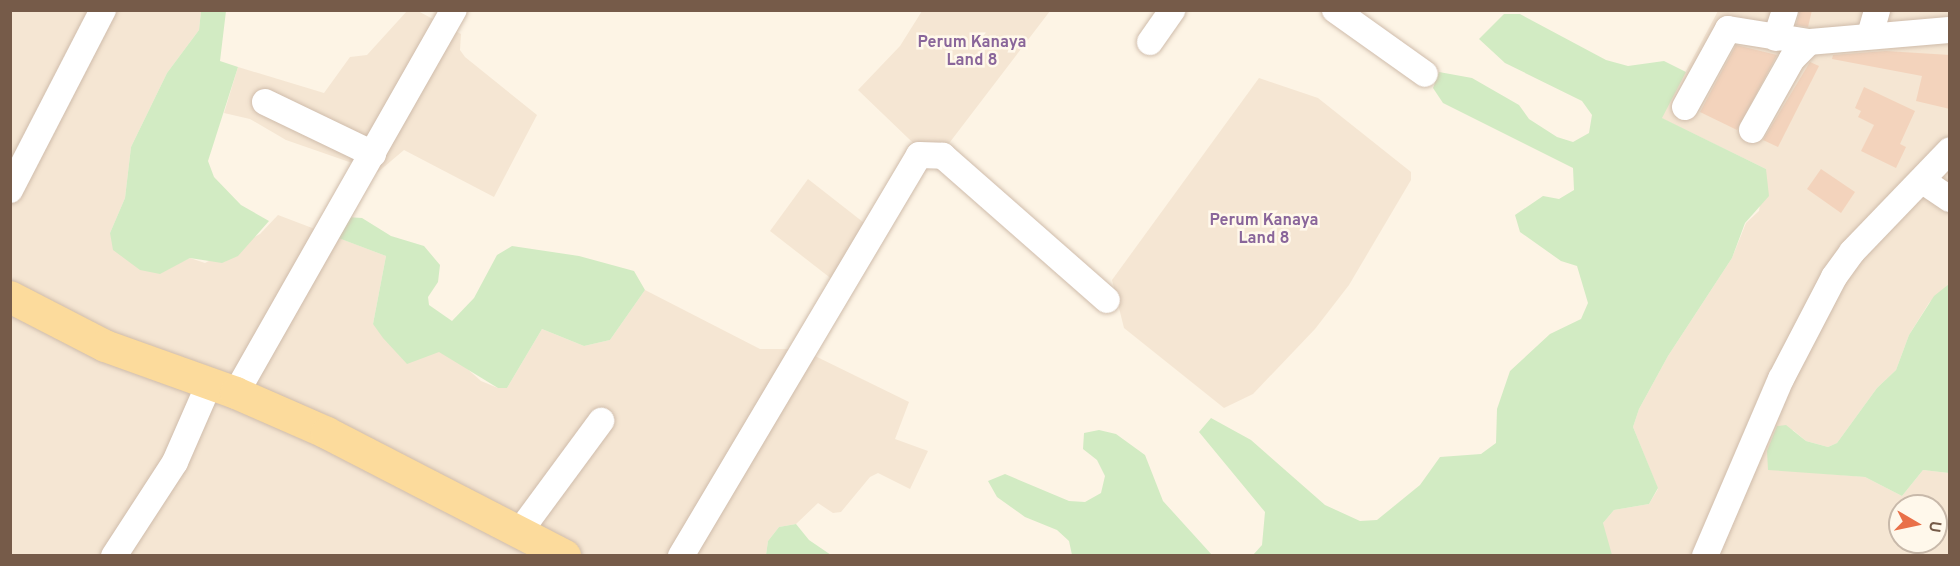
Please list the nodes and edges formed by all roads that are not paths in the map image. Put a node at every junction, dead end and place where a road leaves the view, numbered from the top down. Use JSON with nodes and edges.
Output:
{"nodes":[{"id":1,"x":103,"y":10,"type":"edge"},
{"id":2,"x":454,"y":10,"type":"edge"},
{"id":3,"x":1172,"y":10,"type":"edge"},
{"id":4,"x":1335,"y":10,"type":"edge"},
{"id":5,"x":1785,"y":10,"type":"edge"},
{"id":6,"x":1877,"y":10,"type":"edge"},
{"id":7,"x":1950,"y":30,"type":"edge"},
{"id":8,"x":1870,"y":35,"type":"junction"},
{"id":9,"x":1776,"y":38,"type":"junction"},
{"id":10,"x":1150,"y":42,"type":"dead end"},
{"id":11,"x":1809,"y":42,"type":"junction"},
{"id":12,"x":1425,"y":74,"type":"dead end"},
{"id":13,"x":265,"y":102,"type":"dead end"},
{"id":14,"x":1684,"y":107,"type":"dead end"},
{"id":15,"x":1752,"y":130,"type":"dead end"},
{"id":16,"x":1950,"y":150,"type":"edge"},
{"id":17,"x":373,"y":154,"type":"junction"},
{"id":18,"x":1923,"y":181,"type":"junction"},
{"id":19,"x":10,"y":190,"type":"edge"},
{"id":20,"x":1950,"y":199,"type":"edge"},
{"id":21,"x":10,"y":297,"type":"edge"},
{"id":22,"x":1107,"y":300,"type":"dead end"},
{"id":23,"x":222,"y":388,"type":"junction"},
{"id":24,"x":601,"y":421,"type":"dead end"},
{"id":25,"x":520,"y":531,"type":"junction"},
{"id":26,"x":114,"y":555,"type":"edge"},
{"id":27,"x":565,"y":555,"type":"edge"},
{"id":28,"x":681,"y":555,"type":"edge"},
{"id":29,"x":1705,"y":555,"type":"edge"}],
"edges":[{"from":1,"to":19,"type":"street"},
{"from":2,"to":17,"type":"street"},
{"from":3,"to":10,"type":"street"},
{"from":4,"to":12,"type":"street"},
{"from":5,"to":9,"type":"street"},
{"from":6,"to":8,"type":"street"},
{"from":7,"to":8,"type":"street"},
{"from":8,"to":11,"type":"street"},
{"from":9,"to":11,"type":"street"},
{"from":9,"to":14,"type":"street"},
{"from":11,"to":15,"type":"street"},
{"from":13,"to":17,"type":"street"},
{"from":16,"to":18,"type":"street"},
{"from":17,"to":23,"type":"street"},
{"from":18,"to":20,"type":"street"},
{"from":18,"to":29,"type":"street"},
{"from":21,"to":23,"type":"main road"},
{"from":22,"to":28,"type":"street"},
{"from":23,"to":25,"type":"main road"},
{"from":23,"to":26,"type":"street"},
{"from":24,"to":25,"type":"street"},
{"from":25,"to":27,"type":"main road"}]}
